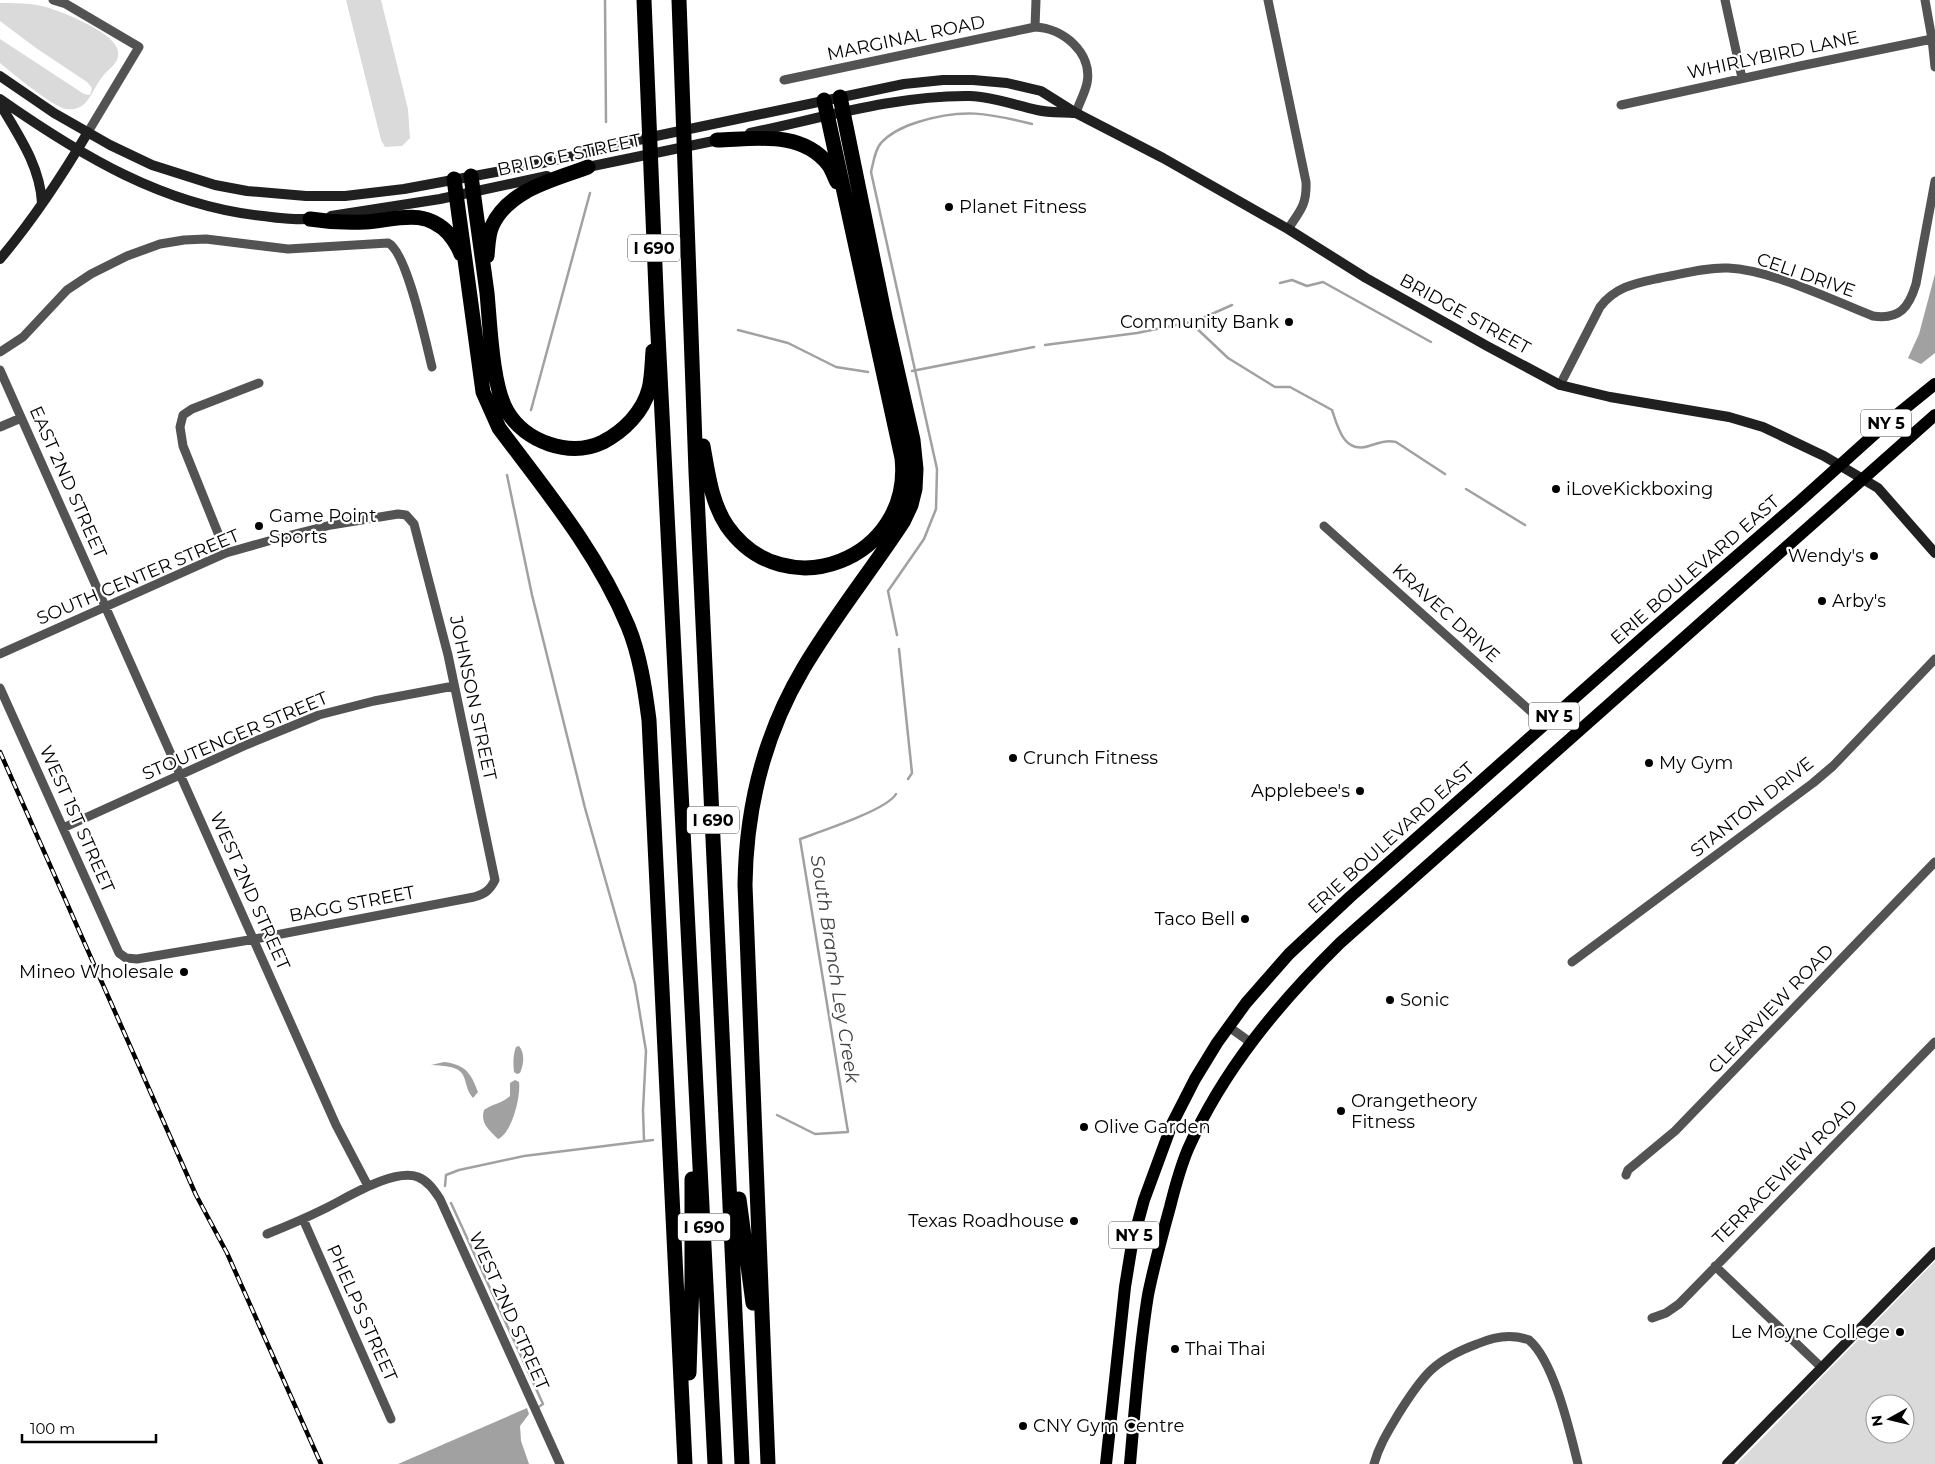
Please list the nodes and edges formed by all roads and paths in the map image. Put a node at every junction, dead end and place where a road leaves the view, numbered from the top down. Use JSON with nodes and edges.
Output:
{"nodes":[{"id":1,"x":53,"y":0,"type":"edge"},
{"id":2,"x":644,"y":0,"type":"edge"},
{"id":3,"x":679,"y":0,"type":"edge"},
{"id":4,"x":1036,"y":0,"type":"edge"},
{"id":5,"x":1268,"y":0,"type":"edge"},
{"id":6,"x":1725,"y":0,"type":"edge"},
{"id":7,"x":1925,"y":0,"type":"edge"},
{"id":8,"x":1035,"y":27,"type":"junction"},
{"id":9,"x":1932,"y":39,"type":"junction"},
{"id":10,"x":1935,"y":67,"type":"edge"},
{"id":11,"x":0,"y":76,"type":"edge"},
{"id":12,"x":1742,"y":78,"type":"junction"},
{"id":13,"x":784,"y":80,"type":"dead end"},
{"id":14,"x":840,"y":97,"type":"junction"},
{"id":15,"x":0,"y":99,"type":"edge"},
{"id":16,"x":824,"y":100,"type":"junction"},
{"id":17,"x":0,"y":104,"type":"edge"},
{"id":18,"x":1621,"y":105,"type":"dead end"},
{"id":19,"x":843,"y":113,"type":"junction"},
{"id":20,"x":1076,"y":113,"type":"junction"},
{"id":21,"x":828,"y":116,"type":"junction"},
{"id":22,"x":88,"y":132,"type":"junction"},
{"id":23,"x":717,"y":140,"type":"junction"},
{"id":24,"x":77,"y":151,"type":"junction"},
{"id":25,"x":588,"y":167,"type":"junction"},
{"id":26,"x":471,"y":176,"type":"junction"},
{"id":27,"x":454,"y":179,"type":"junction"},
{"id":28,"x":1935,"y":181,"type":"edge"},
{"id":29,"x":473,"y":192,"type":"junction"},
{"id":30,"x":456,"y":196,"type":"junction"},
{"id":31,"x":42,"y":203,"type":"junction"},
{"id":32,"x":847,"y":204,"type":"junction"},
{"id":33,"x":310,"y":219,"type":"junction"},
{"id":34,"x":1288,"y":229,"type":"junction"},
{"id":35,"x":0,"y":259,"type":"edge"},
{"id":36,"x":468,"y":277,"type":"junction"},
{"id":37,"x":485,"y":280,"type":"junction"},
{"id":38,"x":657,"y":315,"type":"junction"},
{"id":39,"x":0,"y":352,"type":"edge"},
{"id":40,"x":432,"y":367,"type":"dead end"},
{"id":41,"x":0,"y":370,"type":"edge"},
{"id":42,"x":259,"y":383,"type":"dead end"},
{"id":43,"x":1935,"y":384,"type":"edge"},
{"id":44,"x":1560,"y":385,"type":"junction"},
{"id":45,"x":695,"y":401,"type":"junction"},
{"id":46,"x":1935,"y":415,"type":"edge"},
{"id":47,"x":22,"y":418,"type":"junction"},
{"id":48,"x":0,"y":427,"type":"edge"},
{"id":49,"x":1839,"y":465,"type":"junction"},
{"id":50,"x":1862,"y":480,"type":"junction"},
{"id":51,"x":409,"y":517,"type":"joint"},
{"id":52,"x":1324,"y":526,"type":"dead end"},
{"id":53,"x":1935,"y":552,"type":"edge"},
{"id":54,"x":226,"y":553,"type":"junction"},
{"id":55,"x":106,"y":607,"type":"junction"},
{"id":56,"x":0,"y":654,"type":"edge"},
{"id":57,"x":1935,"y":659,"type":"edge"},
{"id":58,"x":454,"y":686,"type":"junction"},
{"id":59,"x":0,"y":688,"type":"edge"},
{"id":60,"x":1545,"y":724,"type":"junction"},
{"id":61,"x":181,"y":775,"type":"junction"},
{"id":62,"x":63,"y":828,"type":"junction"},
{"id":63,"x":1935,"y":862,"type":"edge"},
{"id":64,"x":490,"y":888,"type":"joint"},
{"id":65,"x":255,"y":939,"type":"junction"},
{"id":66,"x":128,"y":958,"type":"joint"},
{"id":67,"x":1572,"y":962,"type":"dead end"},
{"id":68,"x":690,"y":990,"type":"junction"},
{"id":69,"x":1229,"y":1027,"type":"junction"},
{"id":70,"x":1250,"y":1042,"type":"junction"},
{"id":71,"x":1935,"y":1042,"type":"edge"},
{"id":72,"x":727,"y":1125,"type":"junction"},
{"id":73,"x":1626,"y":1174,"type":"dead end"},
{"id":74,"x":368,"y":1186,"type":"junction"},
{"id":75,"x":303,"y":1220,"type":"junction"},
{"id":76,"x":267,"y":1234,"type":"dead end"},
{"id":77,"x":1935,"y":1252,"type":"edge"},
{"id":78,"x":1716,"y":1266,"type":"junction"},
{"id":79,"x":1652,"y":1318,"type":"dead end"},
{"id":80,"x":1822,"y":1368,"type":"junction"},
{"id":81,"x":391,"y":1419,"type":"dead end"},
{"id":82,"x":767,"y":1419,"type":"junction"},
{"id":83,"x":560,"y":1464,"type":"edge"},
{"id":84,"x":685,"y":1464,"type":"edge"},
{"id":85,"x":715,"y":1464,"type":"edge"},
{"id":86,"x":742,"y":1464,"type":"edge"},
{"id":87,"x":768,"y":1464,"type":"edge"},
{"id":88,"x":1106,"y":1464,"type":"edge"},
{"id":89,"x":1130,"y":1464,"type":"edge"},
{"id":90,"x":1374,"y":1464,"type":"edge"},
{"id":91,"x":1578,"y":1464,"type":"edge"},
{"id":92,"x":1728,"y":1464,"type":"edge"}],
"edges":[{"from":1,"to":22,"type":"street"},
{"from":2,"to":38,"type":"highway","number":"I 690"},
{"from":3,"to":45,"type":"highway","number":"I 690"},
{"from":4,"to":8,"type":"street"},
{"from":5,"to":34,"type":"street"},
{"from":6,"to":12,"type":"street"},
{"from":7,"to":9,"type":"street"},
{"from":8,"to":13,"type":"street","name":"MARGINAL ROAD"},
{"from":8,"to":20,"type":"street"},
{"from":9,"to":10,"type":"street"},
{"from":9,"to":12,"type":"street","name":"WHIRLYBIRD LANE"},
{"from":11,"to":22,"type":"main road","name":"BRIDGE STREET"},
{"from":12,"to":18,"type":"street","name":"WHIRLYBIRD LANE"},
{"from":14,"to":16,"type":"main road","name":"BRIDGE STREET"},
{"from":14,"to":19,"type":"highway"},
{"from":14,"to":20,"type":"main road","name":"BRIDGE STREET"},
{"from":15,"to":24,"type":"main road","name":"BRIDGE STREET"},
{"from":16,"to":21,"type":"highway"},
{"from":16,"to":26,"type":"main road","name":"BRIDGE STREET"},
{"from":17,"to":31,"type":"main road"},
{"from":19,"to":20,"type":"main road","name":"BRIDGE STREET"},
{"from":19,"to":21,"type":"main road","name":"BRIDGE STREET"},
{"from":19,"to":82,"type":"highway"},
{"from":20,"to":34,"type":"main road","name":"BRIDGE STREET"},
{"from":21,"to":23,"type":"main road","name":"BRIDGE STREET"},
{"from":21,"to":32,"type":"highway"},
{"from":22,"to":24,"type":"main road"},
{"from":22,"to":27,"type":"main road","name":"BRIDGE STREET"},
{"from":23,"to":25,"type":"main road","name":"BRIDGE STREET"},
{"from":23,"to":32,"type":"highway"},
{"from":24,"to":31,"type":"main road"},
{"from":24,"to":33,"type":"main road","name":"BRIDGE STREET"},
{"from":25,"to":29,"type":"main road","name":"BRIDGE STREET"},
{"from":25,"to":37,"type":"highway"},
{"from":26,"to":27,"type":"main road","name":"BRIDGE STREET"},
{"from":26,"to":29,"type":"highway"},
{"from":27,"to":30,"type":"highway"},
{"from":28,"to":44,"type":"street","name":"CELI DRIVE"},
{"from":29,"to":30,"type":"main road","name":"BRIDGE STREET"},
{"from":29,"to":37,"type":"highway"},
{"from":30,"to":33,"type":"main road","name":"BRIDGE STREET"},
{"from":30,"to":36,"type":"highway"},
{"from":31,"to":35,"type":"main road"},
{"from":32,"to":45,"type":"highway"},
{"from":33,"to":36,"type":"highway"},
{"from":34,"to":44,"type":"main road","name":"BRIDGE STREET"},
{"from":36,"to":84,"type":"highway"},
{"from":37,"to":38,"type":"highway"},
{"from":38,"to":68,"type":"highway","number":"I 690"},
{"from":39,"to":40,"type":"street"},
{"from":41,"to":47,"type":"street","name":"EAST 2ND STREET"},
{"from":42,"to":54,"type":"street"},
{"from":43,"to":49,"type":"main road","name":"ERIE BOULEVARD EAST","number":"NY 5"},
{"from":44,"to":49,"type":"main road","name":"BRIDGE STREET"},
{"from":45,"to":72,"type":"highway","number":"I 690"},
{"from":46,"to":50,"type":"main road","number":"NY 5"},
{"from":47,"to":48,"type":"street"},
{"from":47,"to":55,"type":"street","name":"EAST 2ND STREET"},
{"from":49,"to":50,"type":"main road","name":"BRIDGE STREET"},
{"from":49,"to":60,"type":"main road","name":"ERIE BOULEVARD EAST","number":"NY 5"},
{"from":50,"to":53,"type":"main road","name":"BRIDGE STREET"},
{"from":50,"to":70,"type":"main road","number":"NY 5"},
{"from":51,"to":54,"type":"street","name":"SOUTH CENTER STREET"},
{"from":51,"to":58,"type":"street","name":"JOHNSON STREET"},
{"from":52,"to":60,"type":"street","name":"KRAVEC DRIVE"},
{"from":54,"to":55,"type":"street","name":"SOUTH CENTER STREET"},
{"from":55,"to":56,"type":"street","name":"SOUTH CENTER STREET"},
{"from":55,"to":61,"type":"street","name":"WEST 2ND STREET"},
{"from":57,"to":67,"type":"street","name":"STANTON DRIVE"},
{"from":58,"to":61,"type":"street","name":"STOUTENGER STREET"},
{"from":58,"to":64,"type":"street","name":"JOHNSON STREET"},
{"from":59,"to":62,"type":"street","name":"WEST 1ST STREET"},
{"from":60,"to":69,"type":"main road","name":"ERIE BOULEVARD EAST","number":"NY 5"},
{"from":61,"to":62,"type":"street","name":"STOUTENGER STREET"},
{"from":61,"to":65,"type":"street","name":"WEST 2ND STREET"},
{"from":62,"to":66,"type":"street","name":"WEST 1ST STREET"},
{"from":63,"to":73,"type":"street","name":"CLEARVIEW ROAD"},
{"from":64,"to":65,"type":"street","name":"BAGG STREET"},
{"from":65,"to":66,"type":"street","name":"BAGG STREET"},
{"from":65,"to":74,"type":"street","name":"WEST 2ND STREET"},
{"from":68,"to":84,"type":"highway"},
{"from":68,"to":85,"type":"highway","number":"I 690"},
{"from":69,"to":70,"type":"street"},
{"from":69,"to":88,"type":"main road","name":"ERIE BOULEVARD EAST","number":"NY 5"},
{"from":70,"to":89,"type":"main road","number":"NY 5"},
{"from":71,"to":78,"type":"street","name":"TERRACEVIEW ROAD"},
{"from":72,"to":82,"type":"highway"},
{"from":72,"to":86,"type":"highway","number":"I 690"},
{"from":74,"to":75,"type":"street"},
{"from":74,"to":83,"type":"street","name":"WEST 2ND STREET"},
{"from":75,"to":76,"type":"street"},
{"from":75,"to":81,"type":"street","name":"PHELPS STREET"},
{"from":77,"to":80,"type":"main road"},
{"from":78,"to":79,"type":"street","name":"TERRACEVIEW ROAD"},
{"from":78,"to":80,"type":"street"},
{"from":80,"to":92,"type":"main road"},
{"from":82,"to":87,"type":"highway"},
{"from":90,"to":91,"type":"street"}]}
